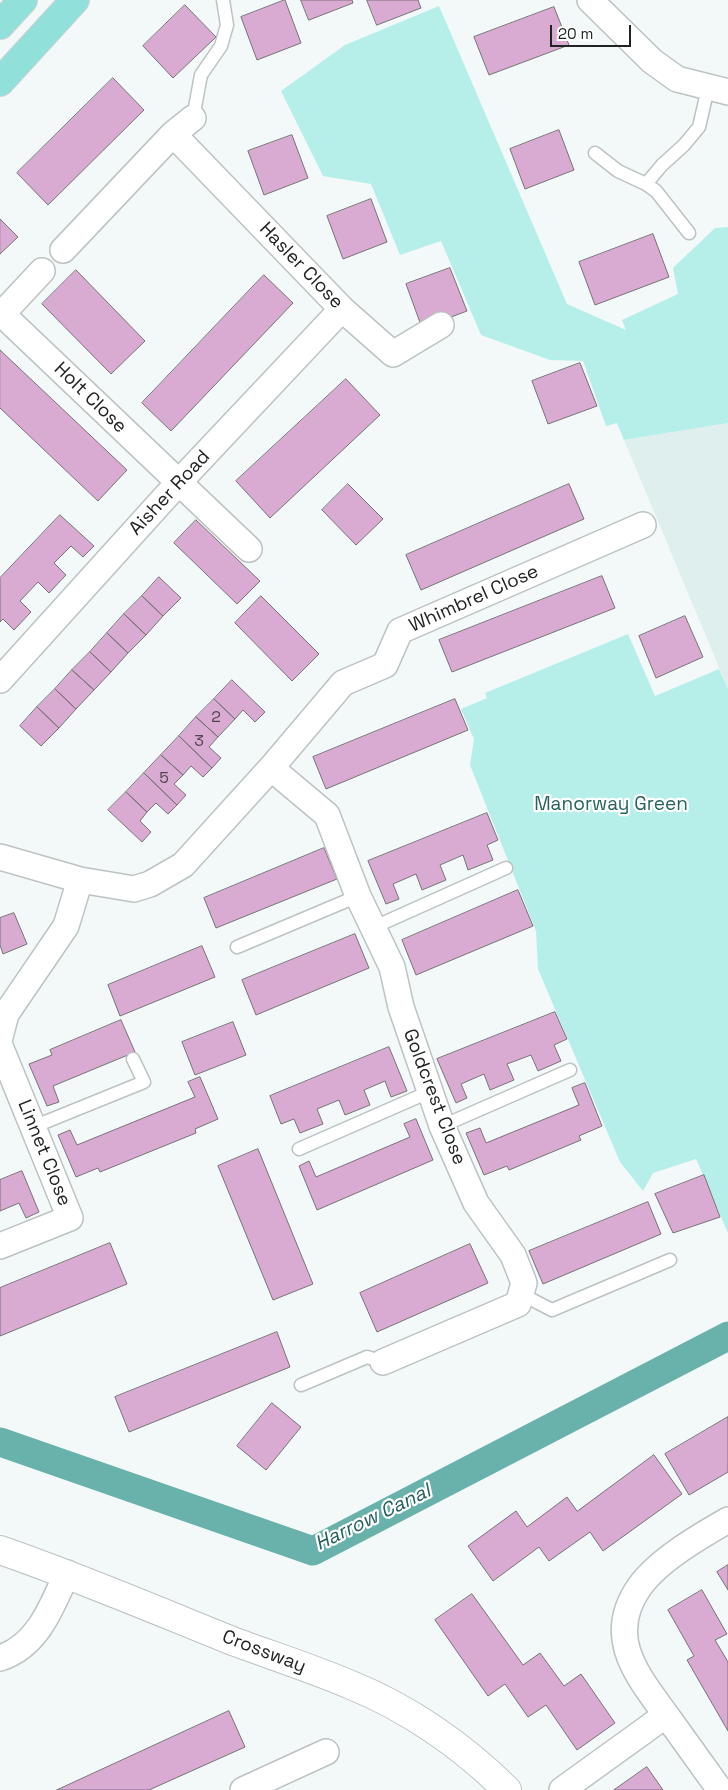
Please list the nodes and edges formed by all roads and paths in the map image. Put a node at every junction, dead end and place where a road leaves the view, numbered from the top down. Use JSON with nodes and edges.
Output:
{"nodes":[{"id":1,"x":23,"y":0,"type":"edge"},
{"id":2,"x":75,"y":0,"type":"edge"},
{"id":3,"x":223,"y":0,"type":"edge"},
{"id":4,"x":590,"y":0,"type":"edge"},
{"id":5,"x":0,"y":25,"type":"edge"},
{"id":6,"x":0,"y":82,"type":"edge"},
{"id":7,"x":718,"y":90,"type":"edge"},
{"id":8,"x":193,"y":118,"type":"joint"},
{"id":9,"x":174,"y":134,"type":"junction"},
{"id":10,"x":595,"y":152,"type":"dead end"},
{"id":11,"x":646,"y":184,"type":"junction"},
{"id":12,"x":689,"y":233,"type":"dead end"},
{"id":13,"x":63,"y":250,"type":"dead end"},
{"id":14,"x":42,"y":272,"type":"dead end"},
{"id":15,"x":342,"y":309,"type":"junction"},
{"id":16,"x":1,"y":315,"type":"edge"},
{"id":17,"x":441,"y":325,"type":"dead end"},
{"id":18,"x":179,"y":482,"type":"junction"},
{"id":19,"x":643,"y":525,"type":"dead end"},
{"id":20,"x":249,"y":549,"type":"dead end"},
{"id":21,"x":0,"y":680,"type":"edge"},
{"id":22,"x":271,"y":768,"type":"junction"},
{"id":23,"x":0,"y":857,"type":"edge"},
{"id":24,"x":506,"y":868,"type":"dead end"},
{"id":25,"x":80,"y":880,"type":"junction"},
{"id":26,"x":358,"y":896,"type":"junction"},
{"id":27,"x":372,"y":928,"type":"junction"},
{"id":28,"x":237,"y":947,"type":"dead end"},
{"id":29,"x":0,"y":1037,"type":"edge"},
{"id":30,"x":0,"y":1046,"type":"edge"},
{"id":31,"x":133,"y":1059,"type":"dead end"},
{"id":32,"x":570,"y":1070,"type":"dead end"},
{"id":33,"x":429,"y":1092,"type":"junction"},
{"id":34,"x":442,"y":1126,"type":"junction"},
{"id":35,"x":33,"y":1127,"type":"junction"},
{"id":36,"x":299,"y":1149,"type":"dead end"},
{"id":37,"x":0,"y":1246,"type":"edge"},
{"id":38,"x":670,"y":1260,"type":"dead end"},
{"id":39,"x":521,"y":1294,"type":"junction"},
{"id":40,"x":384,"y":1362,"type":"joint"},
{"id":41,"x":301,"y":1384,"type":"dead end"},
{"id":42,"x":728,"y":1520,"type":"edge"},
{"id":43,"x":0,"y":1550,"type":"edge"},
{"id":44,"x":67,"y":1573,"type":"junction"},
{"id":45,"x":0,"y":1658,"type":"edge"},
{"id":46,"x":666,"y":1714,"type":"junction"},
{"id":47,"x":326,"y":1752,"type":"dead end"},
{"id":48,"x":243,"y":1790,"type":"edge"},
{"id":49,"x":507,"y":1790,"type":"edge"},
{"id":50,"x":562,"y":1790,"type":"edge"},
{"id":51,"x":720,"y":1790,"type":"edge"}],
"edges":[{"from":1,"to":5,"type":"main road"},
{"from":2,"to":6,"type":"main road"},
{"from":3,"to":8,"type":"lane"},
{"from":4,"to":7,"type":"street"},
{"from":7,"to":11,"type":"lane"},
{"from":8,"to":9,"type":"street"},
{"from":9,"to":13,"type":"street"},
{"from":9,"to":15,"type":"street","name":"Hasler Close"},
{"from":10,"to":11,"type":"lane"},
{"from":11,"to":12,"type":"lane"},
{"from":14,"to":16,"type":"street","name":"Holt Close"},
{"from":15,"to":17,"type":"street","name":"Hasler Close"},
{"from":15,"to":18,"type":"street","name":"Aisher Road"},
{"from":16,"to":18,"type":"street","name":"Holt Close"},
{"from":18,"to":20,"type":"street","name":"Holt Close"},
{"from":18,"to":21,"type":"street","name":"Aisher Road"},
{"from":19,"to":22,"type":"street","name":"Whimbrel Close"},
{"from":22,"to":25,"type":"street","name":"Whimbrel Close"},
{"from":22,"to":26,"type":"street","name":"Goldcrest Close"},
{"from":23,"to":25,"type":"street","name":"Whimbrel Close"},
{"from":24,"to":27,"type":"lane"},
{"from":25,"to":29,"type":"street"},
{"from":26,"to":27,"type":"street","name":"Goldcrest Close"},
{"from":26,"to":28,"type":"lane"},
{"from":27,"to":33,"type":"street","name":"Goldcrest Close"},
{"from":30,"to":35,"type":"street","name":"Linnet Close"},
{"from":31,"to":35,"type":"lane"},
{"from":32,"to":34,"type":"lane"},
{"from":33,"to":34,"type":"street","name":"Goldcrest Close"},
{"from":33,"to":36,"type":"lane"},
{"from":34,"to":39,"type":"street","name":"Goldcrest Close"},
{"from":35,"to":37,"type":"street","name":"Linnet Close"},
{"from":38,"to":39,"type":"lane"},
{"from":39,"to":40,"type":"street"},
{"from":40,"to":41,"type":"lane"},
{"from":42,"to":46,"type":"street"},
{"from":43,"to":44,"type":"street","name":"Crossway"},
{"from":44,"to":45,"type":"street"},
{"from":44,"to":49,"type":"street","name":"Crossway"},
{"from":46,"to":50,"type":"street"},
{"from":46,"to":51,"type":"street"},
{"from":47,"to":48,"type":"street"}]}
